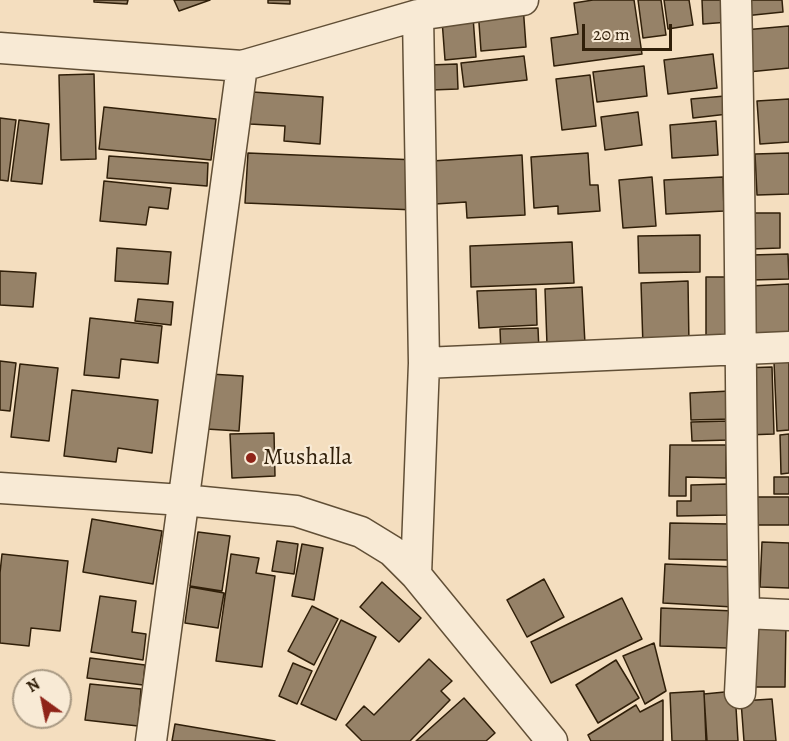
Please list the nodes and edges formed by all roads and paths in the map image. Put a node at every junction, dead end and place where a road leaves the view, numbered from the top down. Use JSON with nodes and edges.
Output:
{"nodes":[{"id":1,"x":523,"y":0,"type":"edge"},
{"id":2,"x":736,"y":0,"type":"edge"},
{"id":3,"x":418,"y":15,"type":"junction"},
{"id":4,"x":0,"y":48,"type":"edge"},
{"id":5,"x":242,"y":66,"type":"junction"},
{"id":6,"x":789,"y":347,"type":"edge"},
{"id":7,"x":739,"y":351,"type":"junction"},
{"id":8,"x":424,"y":363,"type":"junction"},
{"id":9,"x":0,"y":488,"type":"edge"},
{"id":10,"x":183,"y":500,"type":"junction"},
{"id":11,"x":416,"y":575,"type":"junction"},
{"id":12,"x":744,"y":613,"type":"junction"},
{"id":13,"x":789,"y":615,"type":"edge"},
{"id":14,"x":740,"y":693,"type":"dead end"},
{"id":15,"x":151,"y":741,"type":"edge"},
{"id":16,"x":552,"y":741,"type":"edge"}],
"edges":[{"from":1,"to":3,"type":"street"},
{"from":2,"to":7,"type":"street"},
{"from":3,"to":5,"type":"street"},
{"from":3,"to":8,"type":"street"},
{"from":4,"to":5,"type":"street"},
{"from":5,"to":10,"type":"street"},
{"from":6,"to":7,"type":"street"},
{"from":7,"to":8,"type":"street"},
{"from":7,"to":12,"type":"street"},
{"from":8,"to":11,"type":"street"},
{"from":9,"to":10,"type":"street"},
{"from":10,"to":11,"type":"street"},
{"from":10,"to":15,"type":"street"},
{"from":11,"to":16,"type":"street"},
{"from":12,"to":13,"type":"street"},
{"from":12,"to":14,"type":"street"}]}
